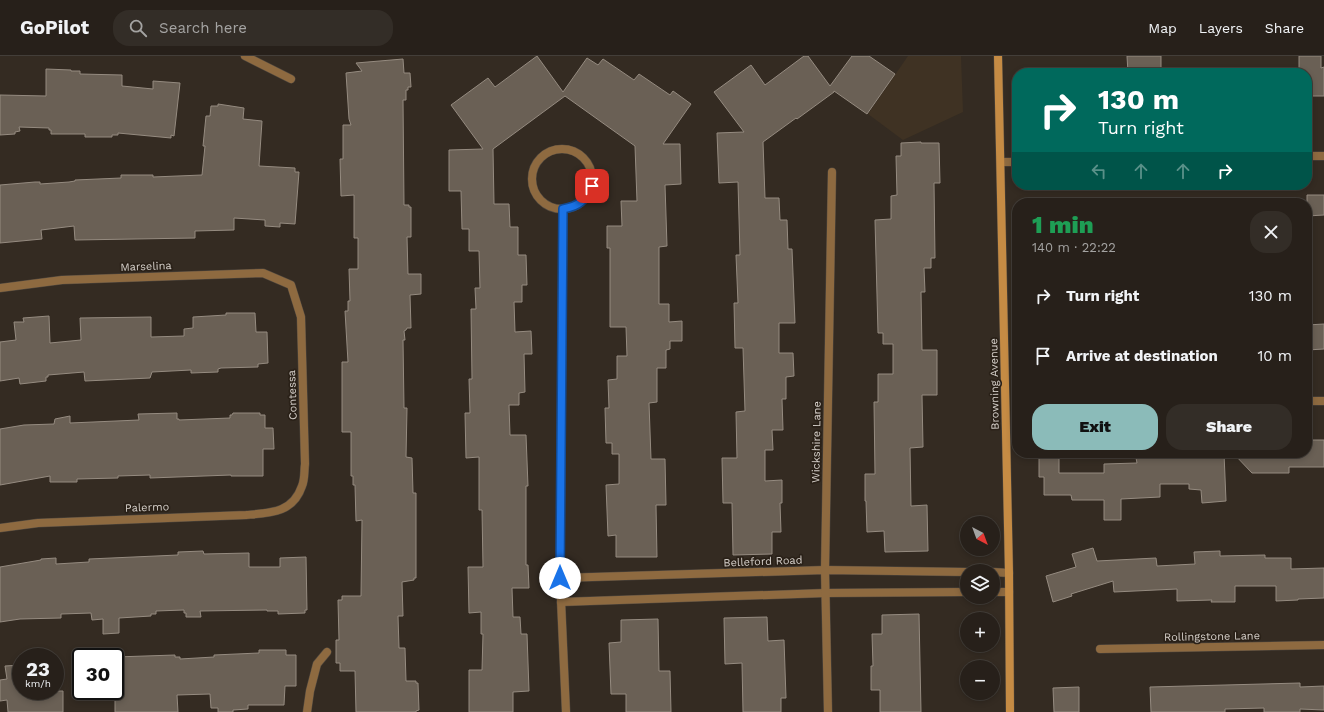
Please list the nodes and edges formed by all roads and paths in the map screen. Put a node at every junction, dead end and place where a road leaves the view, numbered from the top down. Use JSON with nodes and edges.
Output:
{"nodes":[{"id":1,"x":245,"y":56,"type":"edge"},
{"id":2,"x":998,"y":56,"type":"edge"},
{"id":3,"x":291,"y":79,"type":"dead end"},
{"id":4,"x":1312,"y":156,"type":"edge"},
{"id":5,"x":1324,"y":156,"type":"edge"},
{"id":6,"x":1001,"y":162,"type":"junction"},
{"id":7,"x":1012,"y":162,"type":"edge"},
{"id":8,"x":832,"y":172,"type":"dead end"},
{"id":9,"x":563,"y":209,"type":"junction"},
{"id":10,"x":291,"y":285,"type":"joint"},
{"id":11,"x":0,"y":288,"type":"edge"},
{"id":12,"x":1324,"y":400,"type":"edge"},
{"id":13,"x":1312,"y":401,"type":"edge"},
{"id":14,"x":293,"y":504,"type":"joint"},
{"id":15,"x":0,"y":528,"type":"edge"},
{"id":16,"x":825,"y":570,"type":"junction"},
{"id":17,"x":960,"y":572,"type":"edge"},
{"id":18,"x":1000,"y":572,"type":"edge"},
{"id":19,"x":1009,"y":572,"type":"junction"},
{"id":20,"x":560,"y":578,"type":"junction"},
{"id":21,"x":960,"y":592,"type":"edge"},
{"id":22,"x":1000,"y":592,"type":"edge"},
{"id":23,"x":1009,"y":592,"type":"junction"},
{"id":24,"x":826,"y":593,"type":"junction"},
{"id":25,"x":561,"y":602,"type":"junction"},
{"id":26,"x":1324,"y":645,"type":"edge"},
{"id":27,"x":1100,"y":649,"type":"dead end"},
{"id":28,"x":326,"y":652,"type":"dead end"},
{"id":29,"x":307,"y":712,"type":"edge"},
{"id":30,"x":566,"y":712,"type":"edge"},
{"id":31,"x":828,"y":712,"type":"edge"},
{"id":32,"x":1010,"y":712,"type":"edge"}],
"edges":[{"from":1,"to":3,"type":"street"},
{"from":2,"to":6,"type":"street","name":"Browning Avenue"},
{"from":4,"to":5,"type":"street"},
{"from":6,"to":7,"type":"street"},
{"from":6,"to":19,"type":"street","name":"Browning Avenue"},
{"from":8,"to":16,"type":"street","name":"Wickshire Lane"},
{"from":9,"to":9,"type":"street"},
{"from":9,"to":20,"type":"street"},
{"from":10,"to":11,"type":"street","name":"Marselina"},
{"from":10,"to":14,"type":"street","name":"Contessa"},
{"from":12,"to":13,"type":"street"},
{"from":14,"to":15,"type":"street","name":"Palermo"},
{"from":16,"to":17,"type":"street","name":"Belleford Road"},
{"from":16,"to":20,"type":"street","name":"Belleford Road"},
{"from":16,"to":24,"type":"street","name":"Wickshire Lane"},
{"from":18,"to":19,"type":"street"},
{"from":19,"to":23,"type":"street","name":"Browning Avenue"},
{"from":20,"to":25,"type":"street"},
{"from":21,"to":24,"type":"street"},
{"from":22,"to":23,"type":"street"},
{"from":23,"to":32,"type":"street","name":"Browning Avenue"},
{"from":24,"to":25,"type":"street"},
{"from":24,"to":31,"type":"street","name":"Wickshire Lane"},
{"from":25,"to":30,"type":"street"},
{"from":26,"to":27,"type":"street","name":"Rollingstone Lane"},
{"from":28,"to":29,"type":"street"}]}
